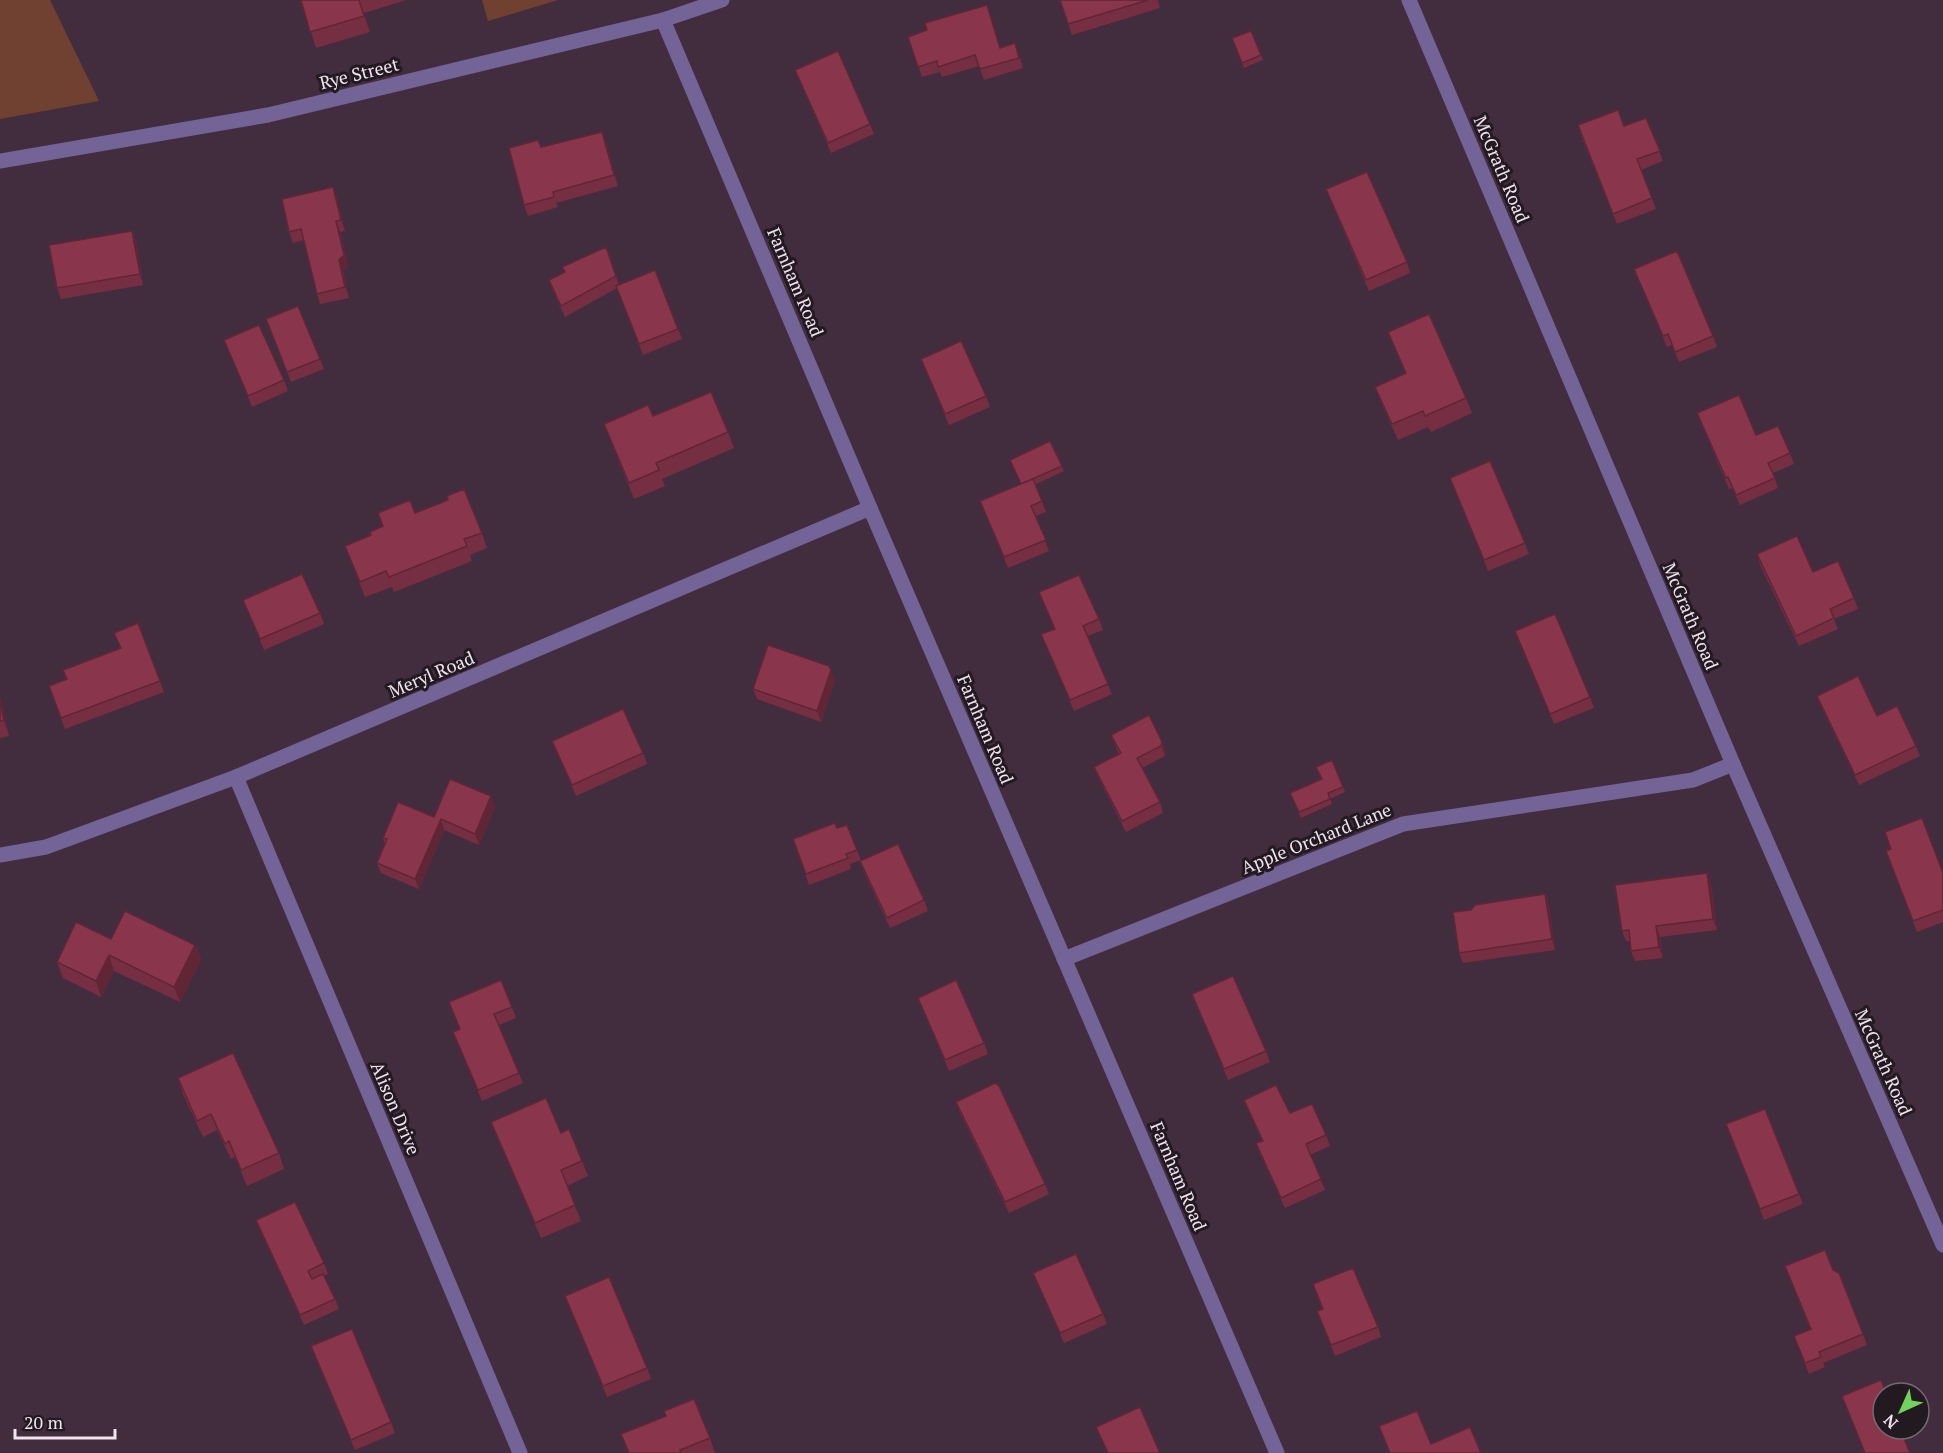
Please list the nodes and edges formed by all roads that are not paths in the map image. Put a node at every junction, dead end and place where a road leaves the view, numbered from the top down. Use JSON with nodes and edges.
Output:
{"nodes":[{"id":1,"x":722,"y":0,"type":"edge"},
{"id":2,"x":1409,"y":0,"type":"edge"},
{"id":3,"x":663,"y":20,"type":"junction"},
{"id":4,"x":0,"y":160,"type":"edge"},
{"id":5,"x":870,"y":508,"type":"junction"},
{"id":6,"x":1733,"y":764,"type":"junction"},
{"id":7,"x":236,"y":777,"type":"junction"},
{"id":8,"x":0,"y":855,"type":"edge"},
{"id":9,"x":1064,"y":959,"type":"junction"},
{"id":10,"x":1943,"y":1245,"type":"edge"},
{"id":11,"x":520,"y":1453,"type":"edge"},
{"id":12,"x":1277,"y":1453,"type":"edge"}],
"edges":[{"from":1,"to":3,"type":"street","name":"Rye Street"},
{"from":2,"to":6,"type":"street","name":"McGrath Road"},
{"from":3,"to":4,"type":"street","name":"Rye Street"},
{"from":3,"to":5,"type":"street","name":"Farnham Road"},
{"from":5,"to":7,"type":"street","name":"Meryl Road"},
{"from":5,"to":9,"type":"street","name":"Farnham Road"},
{"from":6,"to":9,"type":"street","name":"Apple Orchard Lane"},
{"from":6,"to":10,"type":"street","name":"McGrath Road"},
{"from":7,"to":8,"type":"street","name":"Meryl Road"},
{"from":7,"to":11,"type":"street","name":"Alison Drive"},
{"from":9,"to":12,"type":"street","name":"Farnham Road"}]}
